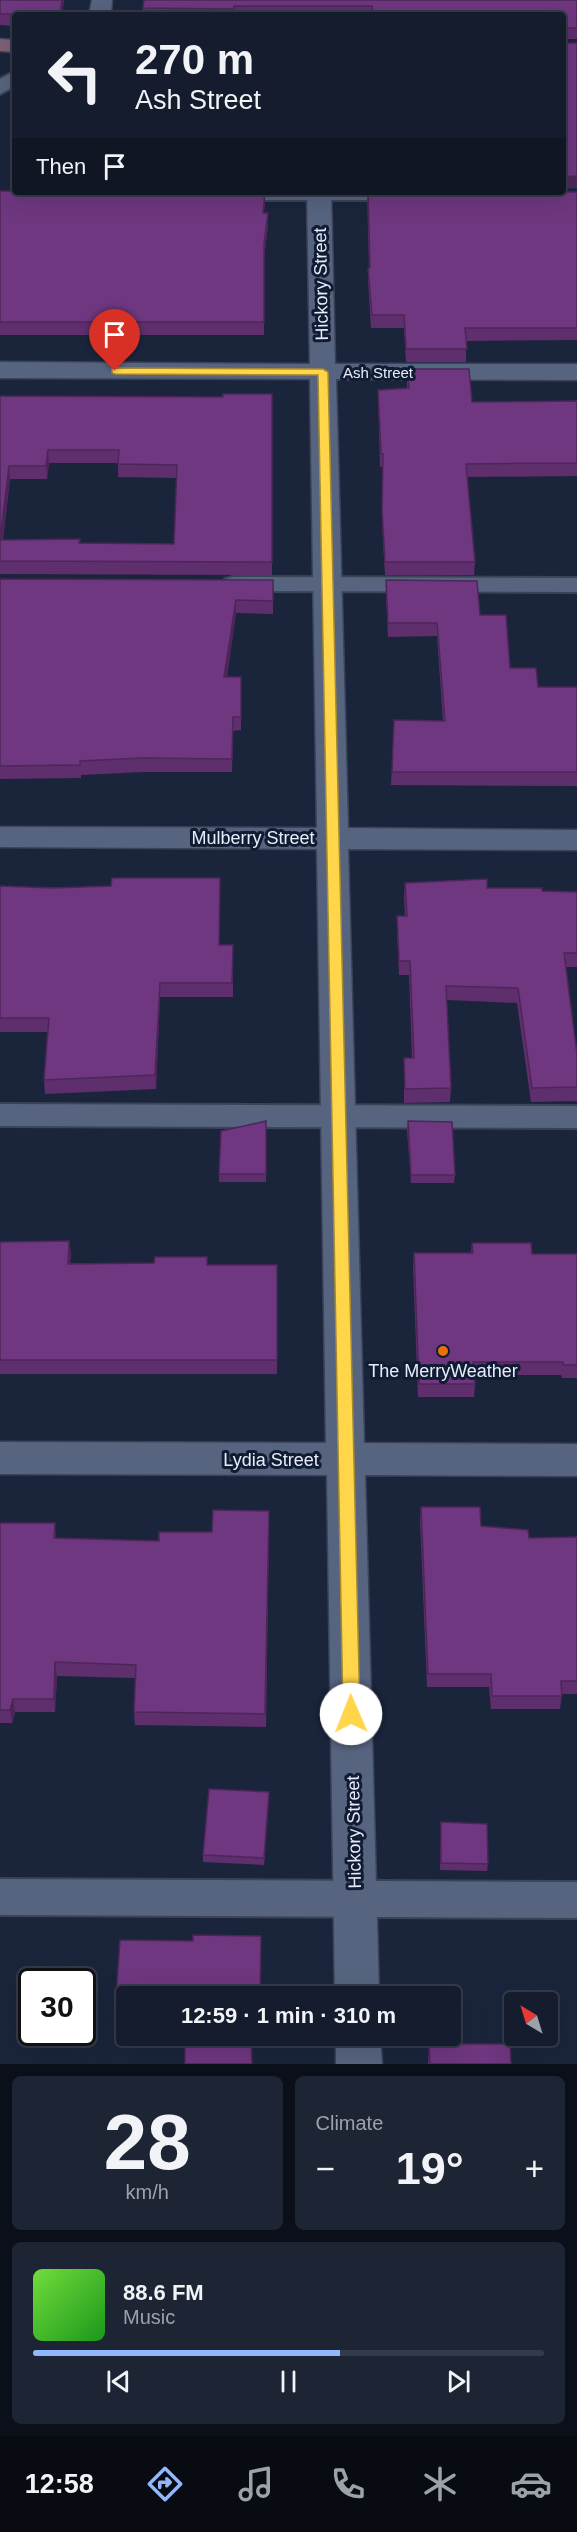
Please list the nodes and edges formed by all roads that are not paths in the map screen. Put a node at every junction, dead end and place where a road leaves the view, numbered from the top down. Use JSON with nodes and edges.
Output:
{"nodes":[{"id":1,"x":319,"y":195,"type":"edge"},
{"id":2,"x":0,"y":370,"type":"edge"},
{"id":3,"x":323,"y":372,"type":"junction"},
{"id":4,"x":577,"y":372,"type":"edge"},
{"id":5,"x":207,"y":584,"type":"edge"},
{"id":6,"x":327,"y":584,"type":"junction"},
{"id":7,"x":577,"y":585,"type":"edge"},
{"id":8,"x":0,"y":837,"type":"edge"},
{"id":9,"x":333,"y":838,"type":"junction"},
{"id":10,"x":577,"y":840,"type":"edge"},
{"id":11,"x":0,"y":1114,"type":"edge"},
{"id":12,"x":339,"y":1116,"type":"junction"},
{"id":13,"x":577,"y":1117,"type":"edge"},
{"id":14,"x":0,"y":1458,"type":"edge"},
{"id":15,"x":346,"y":1460,"type":"junction"},
{"id":16,"x":577,"y":1460,"type":"edge"},
{"id":17,"x":0,"y":1897,"type":"edge"},
{"id":18,"x":355,"y":1898,"type":"junction"},
{"id":19,"x":577,"y":1900,"type":"edge"},
{"id":20,"x":357,"y":1986,"type":"edge"},
{"id":21,"x":358,"y":2046,"type":"edge"},
{"id":22,"x":359,"y":2064,"type":"edge"}],
"edges":[{"from":1,"to":3,"type":"street","name":"Hickory Street"},
{"from":2,"to":3,"type":"street","name":"Ash Street"},
{"from":3,"to":4,"type":"street","name":"Ash Street"},
{"from":3,"to":6,"type":"street","name":"Hickory Street"},
{"from":5,"to":6,"type":"lane"},
{"from":6,"to":7,"type":"lane"},
{"from":6,"to":9,"type":"street","name":"Hickory Street"},
{"from":8,"to":9,"type":"street","name":"Mulberry Street"},
{"from":9,"to":10,"type":"street","name":"Mulberry Street"},
{"from":9,"to":12,"type":"street","name":"Hickory Street"},
{"from":11,"to":12,"type":"lane"},
{"from":12,"to":13,"type":"lane"},
{"from":12,"to":15,"type":"street","name":"Hickory Street"},
{"from":14,"to":15,"type":"street","name":"Lydia Street"},
{"from":15,"to":16,"type":"street","name":"Lydia Street"},
{"from":15,"to":18,"type":"street","name":"Hickory Street"},
{"from":17,"to":18,"type":"lane"},
{"from":18,"to":19,"type":"lane"},
{"from":18,"to":20,"type":"street","name":"Hickory Street"},
{"from":21,"to":22,"type":"street"}]}
